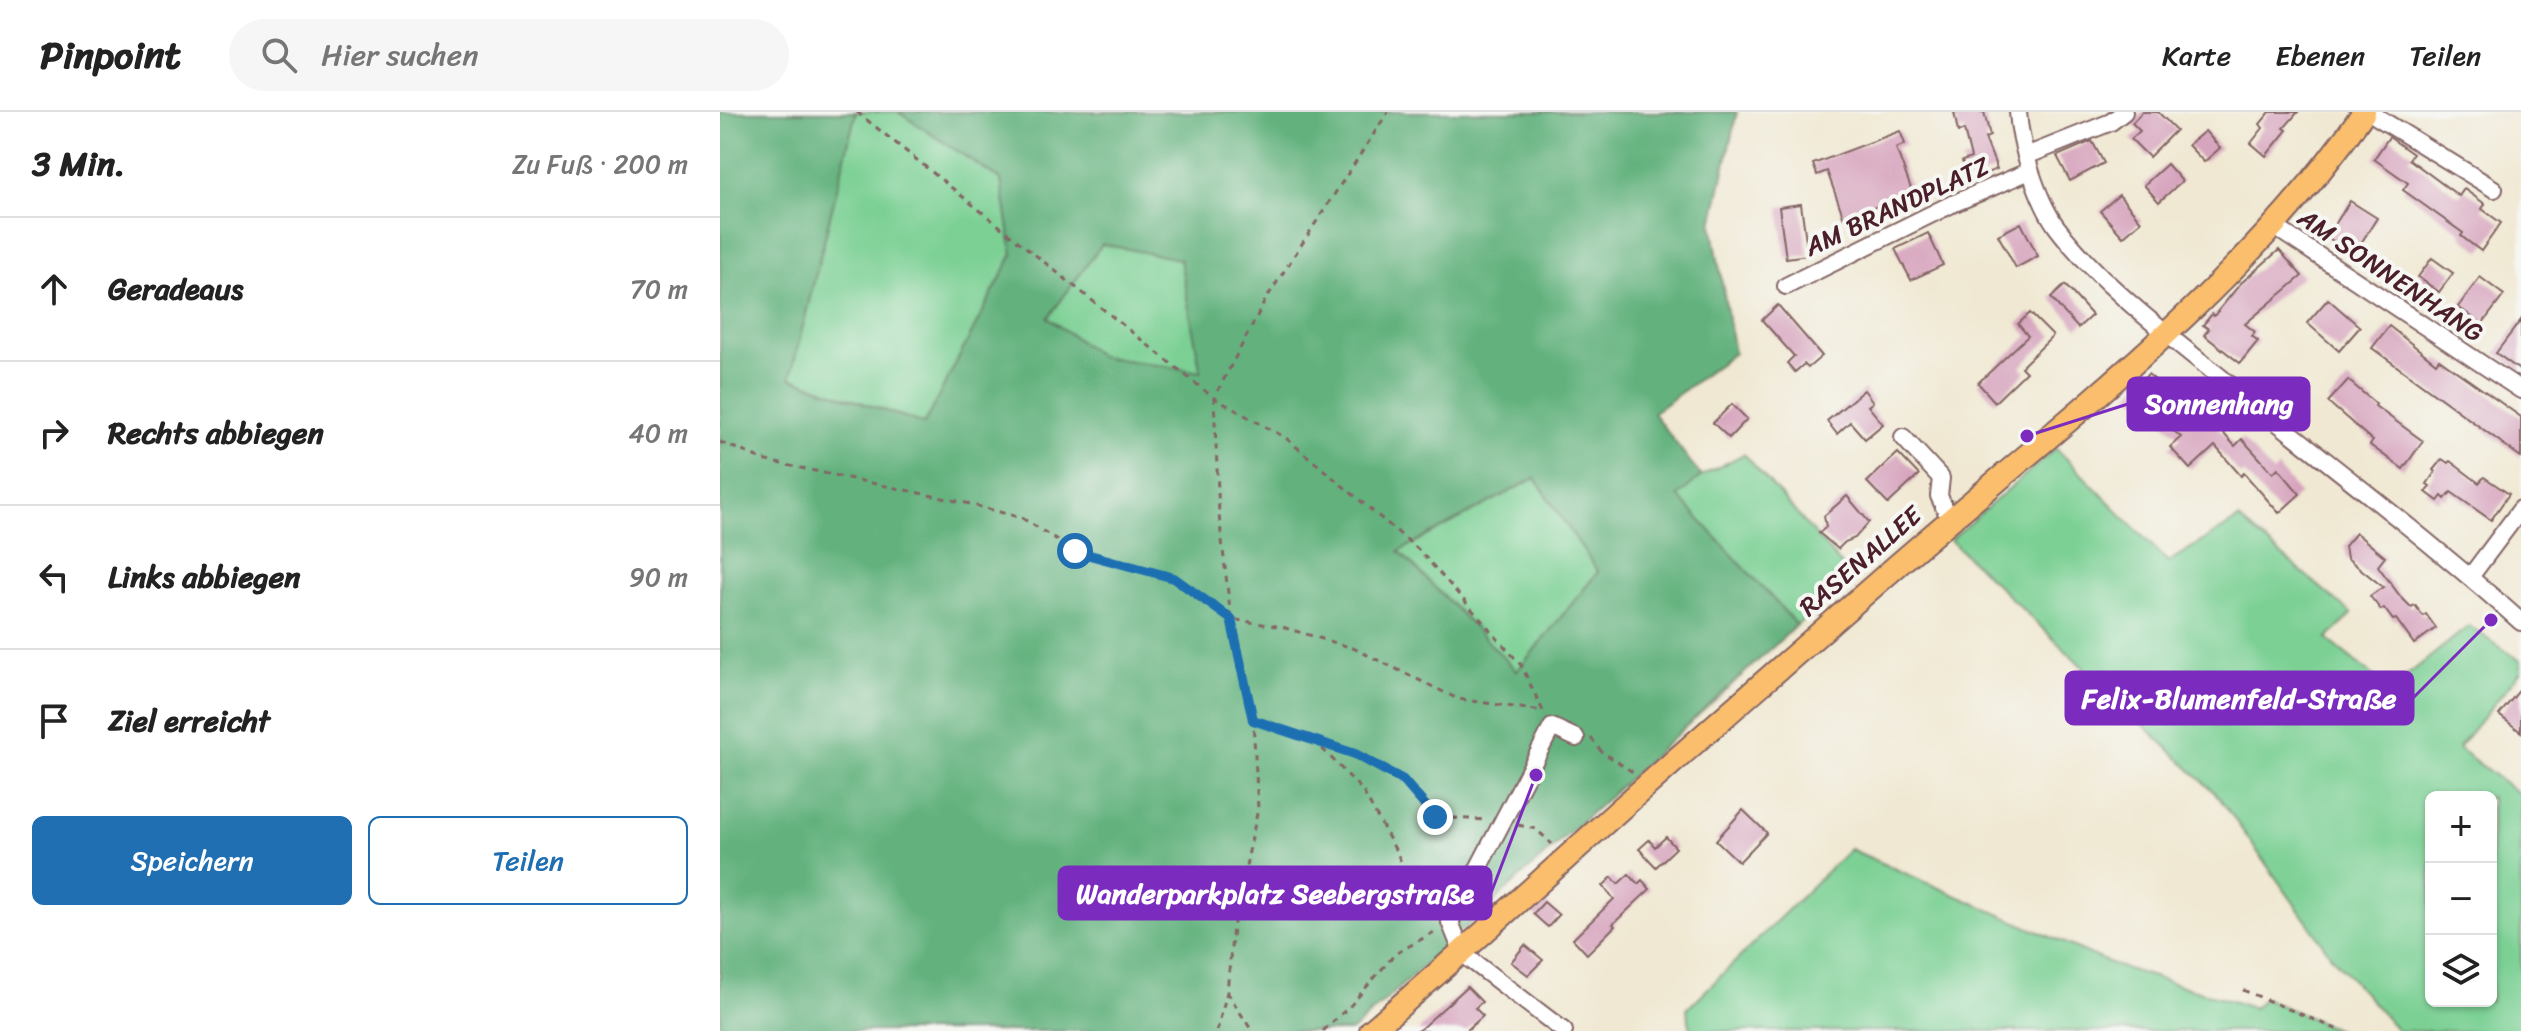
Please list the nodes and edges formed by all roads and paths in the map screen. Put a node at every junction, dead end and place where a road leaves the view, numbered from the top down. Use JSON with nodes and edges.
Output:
{"nodes":[{"id":1,"x":857,"y":112,"type":"edge"},
{"id":2,"x":1388,"y":112,"type":"edge"},
{"id":3,"x":2018,"y":112,"type":"edge"},
{"id":4,"x":2124,"y":112,"type":"edge"},
{"id":5,"x":2367,"y":112,"type":"edge"},
{"id":6,"x":2028,"y":163,"type":"junction"},
{"id":7,"x":2494,"y":189,"type":"dead end"},
{"id":8,"x":2275,"y":227,"type":"junction"},
{"id":9,"x":1786,"y":286,"type":"dead end"},
{"id":10,"x":2166,"y":333,"type":"junction"},
{"id":11,"x":2521,"y":390,"type":"edge"},
{"id":12,"x":1214,"y":398,"type":"junction"},
{"id":13,"x":1903,"y":437,"type":"dead end"},
{"id":14,"x":720,"y":442,"type":"edge"},
{"id":15,"x":2521,"y":509,"type":"edge"},
{"id":16,"x":1950,"y":520,"type":"junction"},
{"id":17,"x":2470,"y":577,"type":"junction"},
{"id":18,"x":1231,"y":619,"type":"junction"},
{"id":19,"x":2521,"y":622,"type":"edge"},
{"id":20,"x":1253,"y":720,"type":"junction"},
{"id":21,"x":1576,"y":738,"type":"joint"},
{"id":22,"x":1314,"y":740,"type":"junction"},
{"id":23,"x":1650,"y":785,"type":"junction"},
{"id":24,"x":1504,"y":821,"type":"junction"},
{"id":25,"x":1566,"y":858,"type":"junction"},
{"id":26,"x":1450,"y":922,"type":"junction"},
{"id":27,"x":1463,"y":954,"type":"junction"},
{"id":28,"x":2243,"y":990,"type":"dead end"},
{"id":29,"x":1227,"y":992,"type":"junction"},
{"id":30,"x":1217,"y":1031,"type":"edge"},
{"id":31,"x":1252,"y":1031,"type":"edge"},
{"id":32,"x":1323,"y":1031,"type":"edge"},
{"id":33,"x":1371,"y":1031,"type":"edge"},
{"id":34,"x":1564,"y":1031,"type":"edge"},
{"id":35,"x":2341,"y":1031,"type":"edge"}],
"edges":[{"from":1,"to":12,"type":"path"},
{"from":2,"to":12,"type":"path"},
{"from":3,"to":6,"type":"street"},
{"from":4,"to":6,"type":"street","name":"AM BRANDPLATZ"},
{"from":5,"to":7,"type":"street"},
{"from":5,"to":8,"type":"main road","name":"RASENALLEE"},
{"from":6,"to":9,"type":"street","name":"AM BRANDPLATZ"},
{"from":6,"to":10,"type":"street"},
{"from":8,"to":10,"type":"main road","name":"RASENALLEE"},
{"from":8,"to":11,"type":"street","name":"AM SONNENHANG"},
{"from":10,"to":16,"type":"main road","name":"RASENALLEE"},
{"from":10,"to":17,"type":"street"},
{"from":12,"to":18,"type":"path"},
{"from":12,"to":18,"type":"path"},
{"from":13,"to":16,"type":"street"},
{"from":14,"to":18,"type":"path"},
{"from":15,"to":17,"type":"street"},
{"from":16,"to":23,"type":"main road","name":"RASENALLEE"},
{"from":17,"to":19,"type":"street"},
{"from":18,"to":20,"type":"path"},
{"from":20,"to":22,"type":"path"},
{"from":20,"to":29,"type":"path"},
{"from":21,"to":23,"type":"path"},
{"from":21,"to":24,"type":"street"},
{"from":22,"to":24,"type":"path"},
{"from":22,"to":26,"type":"path"},
{"from":23,"to":25,"type":"main road","name":"RASENALLEE"},
{"from":24,"to":25,"type":"path"},
{"from":24,"to":26,"type":"street"},
{"from":25,"to":27,"type":"main road","name":"RASENALLEE"},
{"from":26,"to":27,"type":"street"},
{"from":26,"to":32,"type":"path"},
{"from":27,"to":33,"type":"main road","name":"RASENALLEE"},
{"from":27,"to":34,"type":"street"},
{"from":28,"to":35,"type":"path"},
{"from":29,"to":30,"type":"path"},
{"from":29,"to":31,"type":"path"}]}
